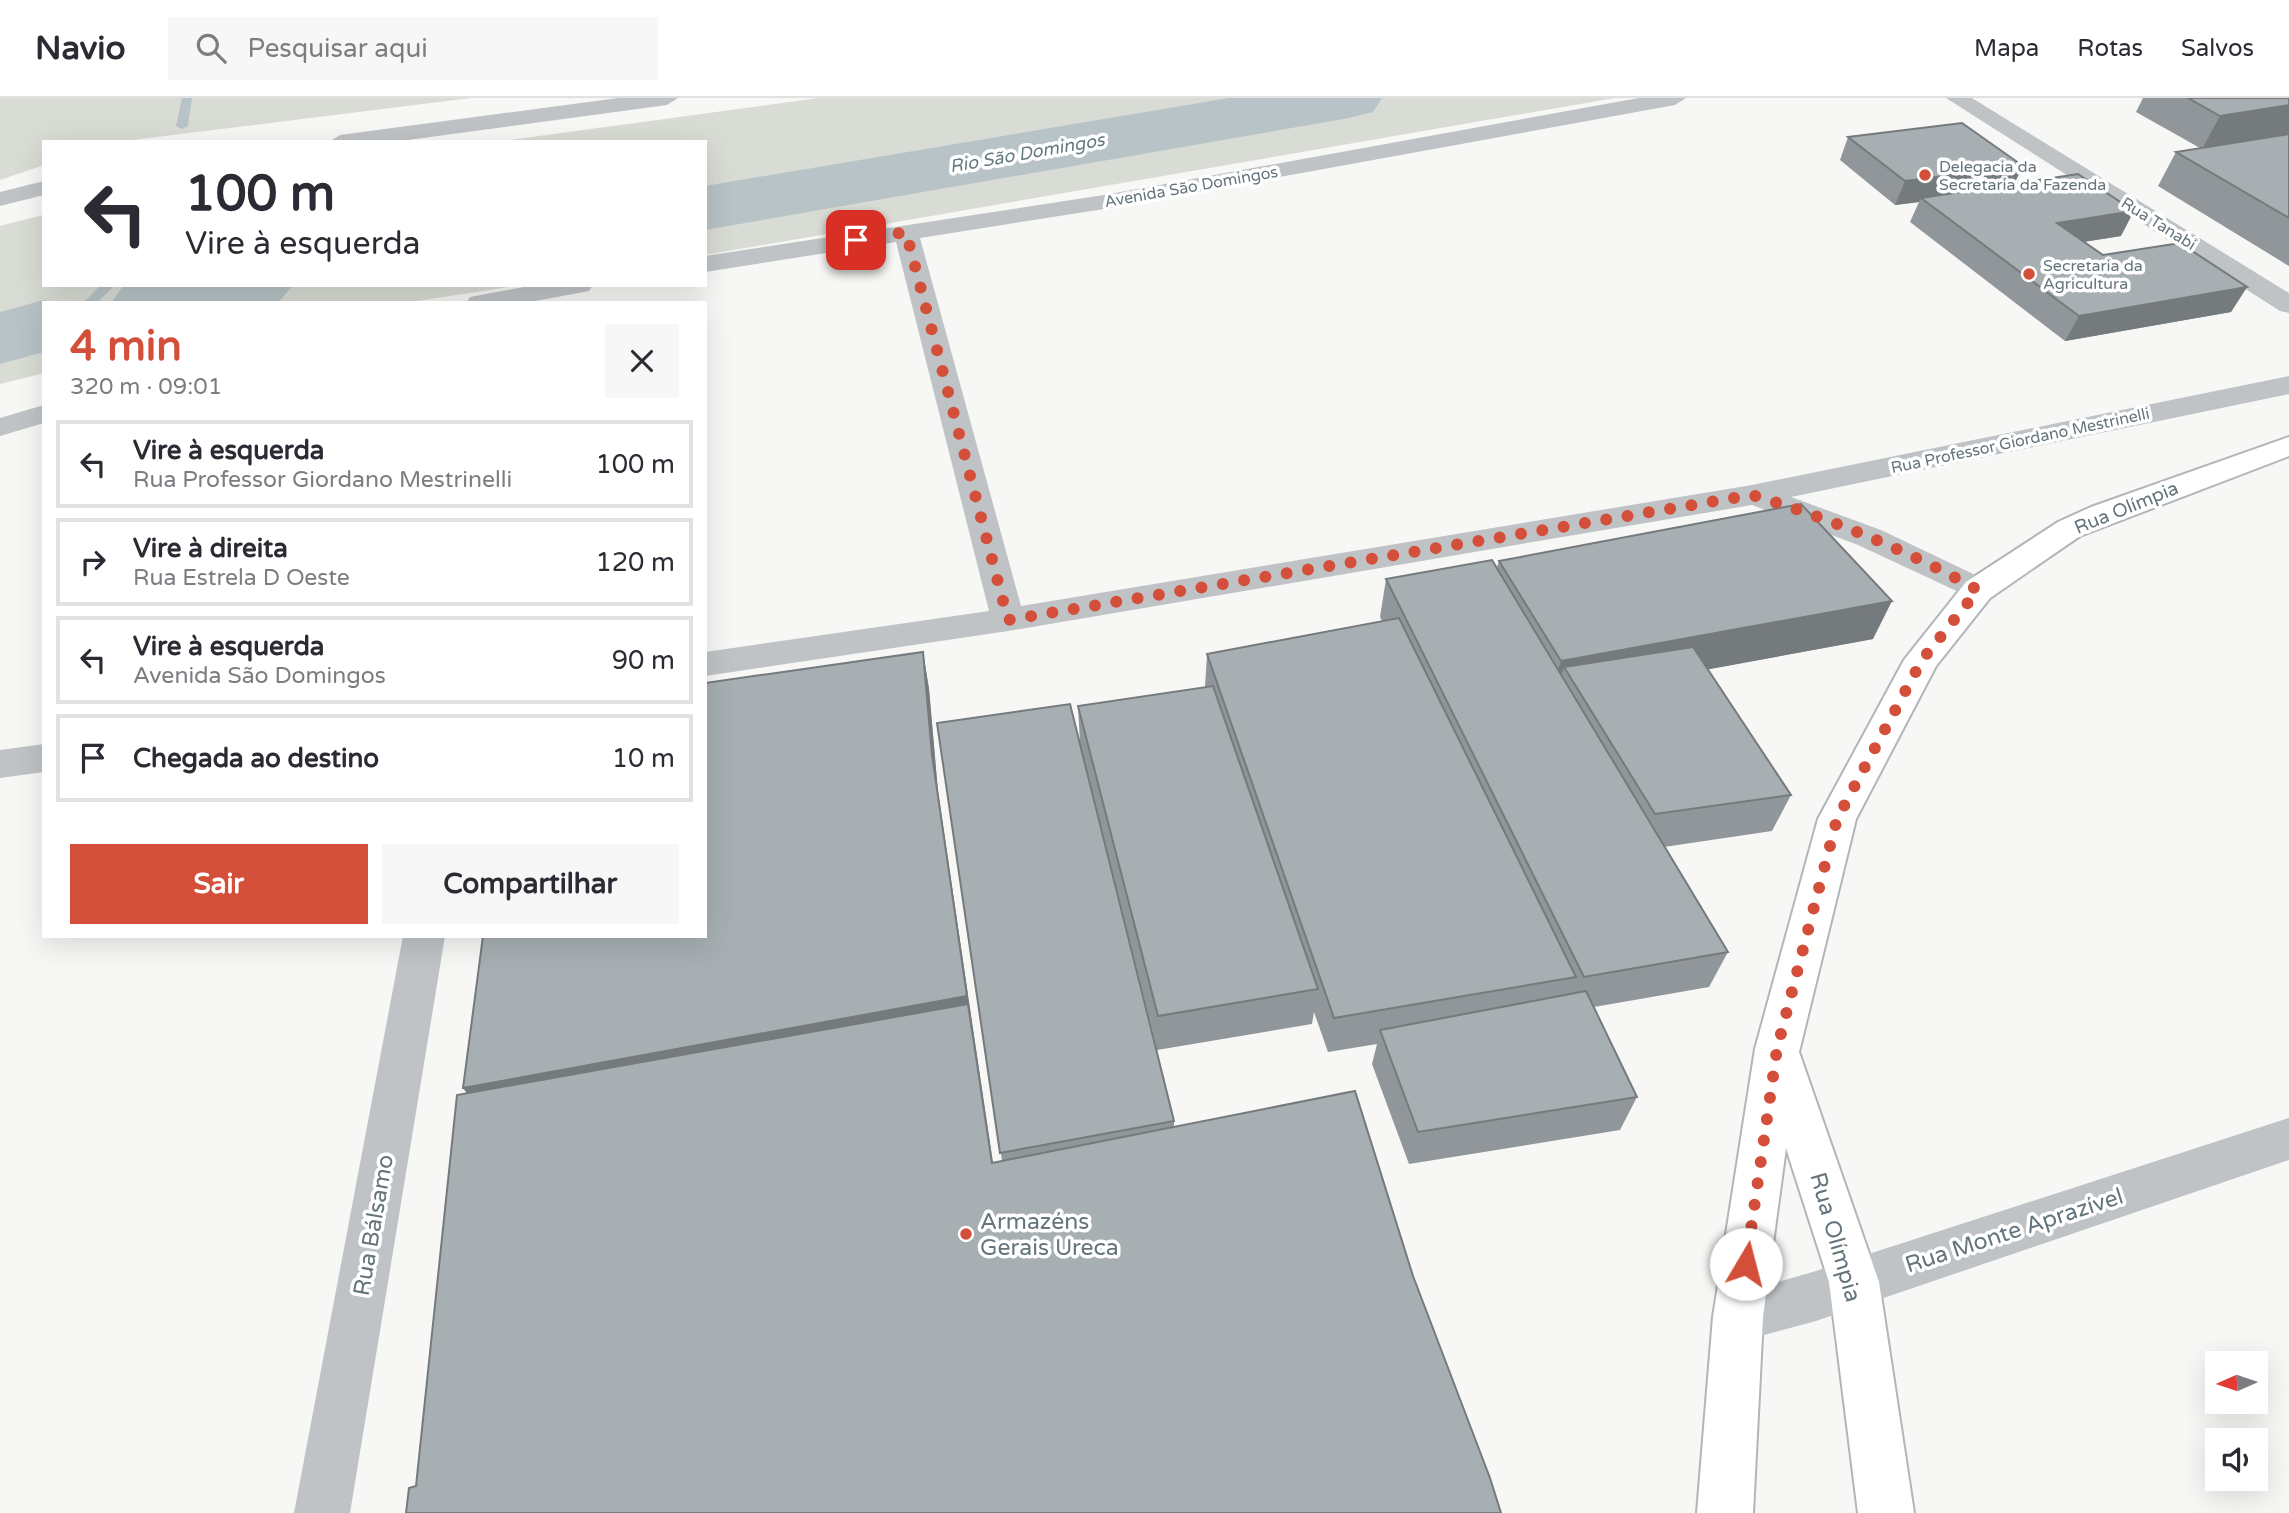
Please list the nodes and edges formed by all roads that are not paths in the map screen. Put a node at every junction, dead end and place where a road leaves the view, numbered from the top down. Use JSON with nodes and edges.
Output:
{"nodes":[{"id":1,"x":667,"y":98,"type":"edge"},
{"id":2,"x":1675,"y":98,"type":"edge"},
{"id":3,"x":1957,"y":98,"type":"edge"},
{"id":4,"x":355,"y":140,"type":"edge"},
{"id":5,"x":42,"y":188,"type":"edge"},
{"id":6,"x":0,"y":199,"type":"edge"},
{"id":7,"x":906,"y":232,"type":"junction"},
{"id":8,"x":707,"y":264,"type":"edge"},
{"id":9,"x":569,"y":287,"type":"edge"},
{"id":10,"x":495,"y":301,"type":"edge"},
{"id":11,"x":2289,"y":304,"type":"edge"},
{"id":12,"x":2289,"y":385,"type":"edge"},
{"id":13,"x":42,"y":415,"type":"edge"},
{"id":14,"x":0,"y":426,"type":"edge"},
{"id":15,"x":2289,"y":446,"type":"edge"},
{"id":16,"x":1752,"y":495,"type":"junction"},
{"id":17,"x":1978,"y":590,"type":"junction"},
{"id":18,"x":1008,"y":620,"type":"junction"},
{"id":19,"x":707,"y":664,"type":"edge"},
{"id":20,"x":42,"y":758,"type":"edge"},
{"id":21,"x":0,"y":764,"type":"edge"},
{"id":22,"x":424,"y":938,"type":"edge"},
{"id":23,"x":1777,"y":1049,"type":"junction"},
{"id":24,"x":2289,"y":1139,"type":"edge"},
{"id":25,"x":1854,"y":1282,"type":"junction"},
{"id":26,"x":1738,"y":1317,"type":"junction"},
{"id":27,"x":322,"y":1513,"type":"edge"},
{"id":28,"x":1725,"y":1513,"type":"edge"},
{"id":29,"x":1886,"y":1513,"type":"edge"}],
"edges":[{"from":1,"to":4,"type":"street"},
{"from":2,"to":7,"type":"street","name":"Avenida São Domingos"},
{"from":3,"to":11,"type":"street","name":"Rua Tanabi"},
{"from":5,"to":6,"type":"street"},
{"from":7,"to":8,"type":"street","name":"Avenida São Domingos"},
{"from":7,"to":18,"type":"street"},
{"from":9,"to":10,"type":"street"},
{"from":12,"to":16,"type":"street","name":"Rua Professor Giordano Mestrinelli"},
{"from":13,"to":14,"type":"street"},
{"from":15,"to":17,"type":"main road","name":"Rua Olímpia"},
{"from":16,"to":17,"type":"street","name":"Rua Professor Giordano Mestrinelli"},
{"from":16,"to":18,"type":"street","name":"Rua Professor Giordano Mestrinelli"},
{"from":17,"to":23,"type":"main road","name":"Rua Olímpia"},
{"from":18,"to":19,"type":"street","name":"Rua Professor Giordano Mestrinelli"},
{"from":20,"to":21,"type":"street"},
{"from":22,"to":27,"type":"street","name":"Rua Bálsamo"},
{"from":23,"to":25,"type":"main road","name":"Rua Olímpia"},
{"from":23,"to":26,"type":"main road","name":"Rua Olímpia"},
{"from":24,"to":25,"type":"street","name":"Rua Monte Aprazível"},
{"from":25,"to":26,"type":"street","name":"Rua Monte Aprazível"},
{"from":25,"to":29,"type":"main road","name":"Rua Olímpia"},
{"from":26,"to":28,"type":"main road","name":"Rua Olímpia"}]}
